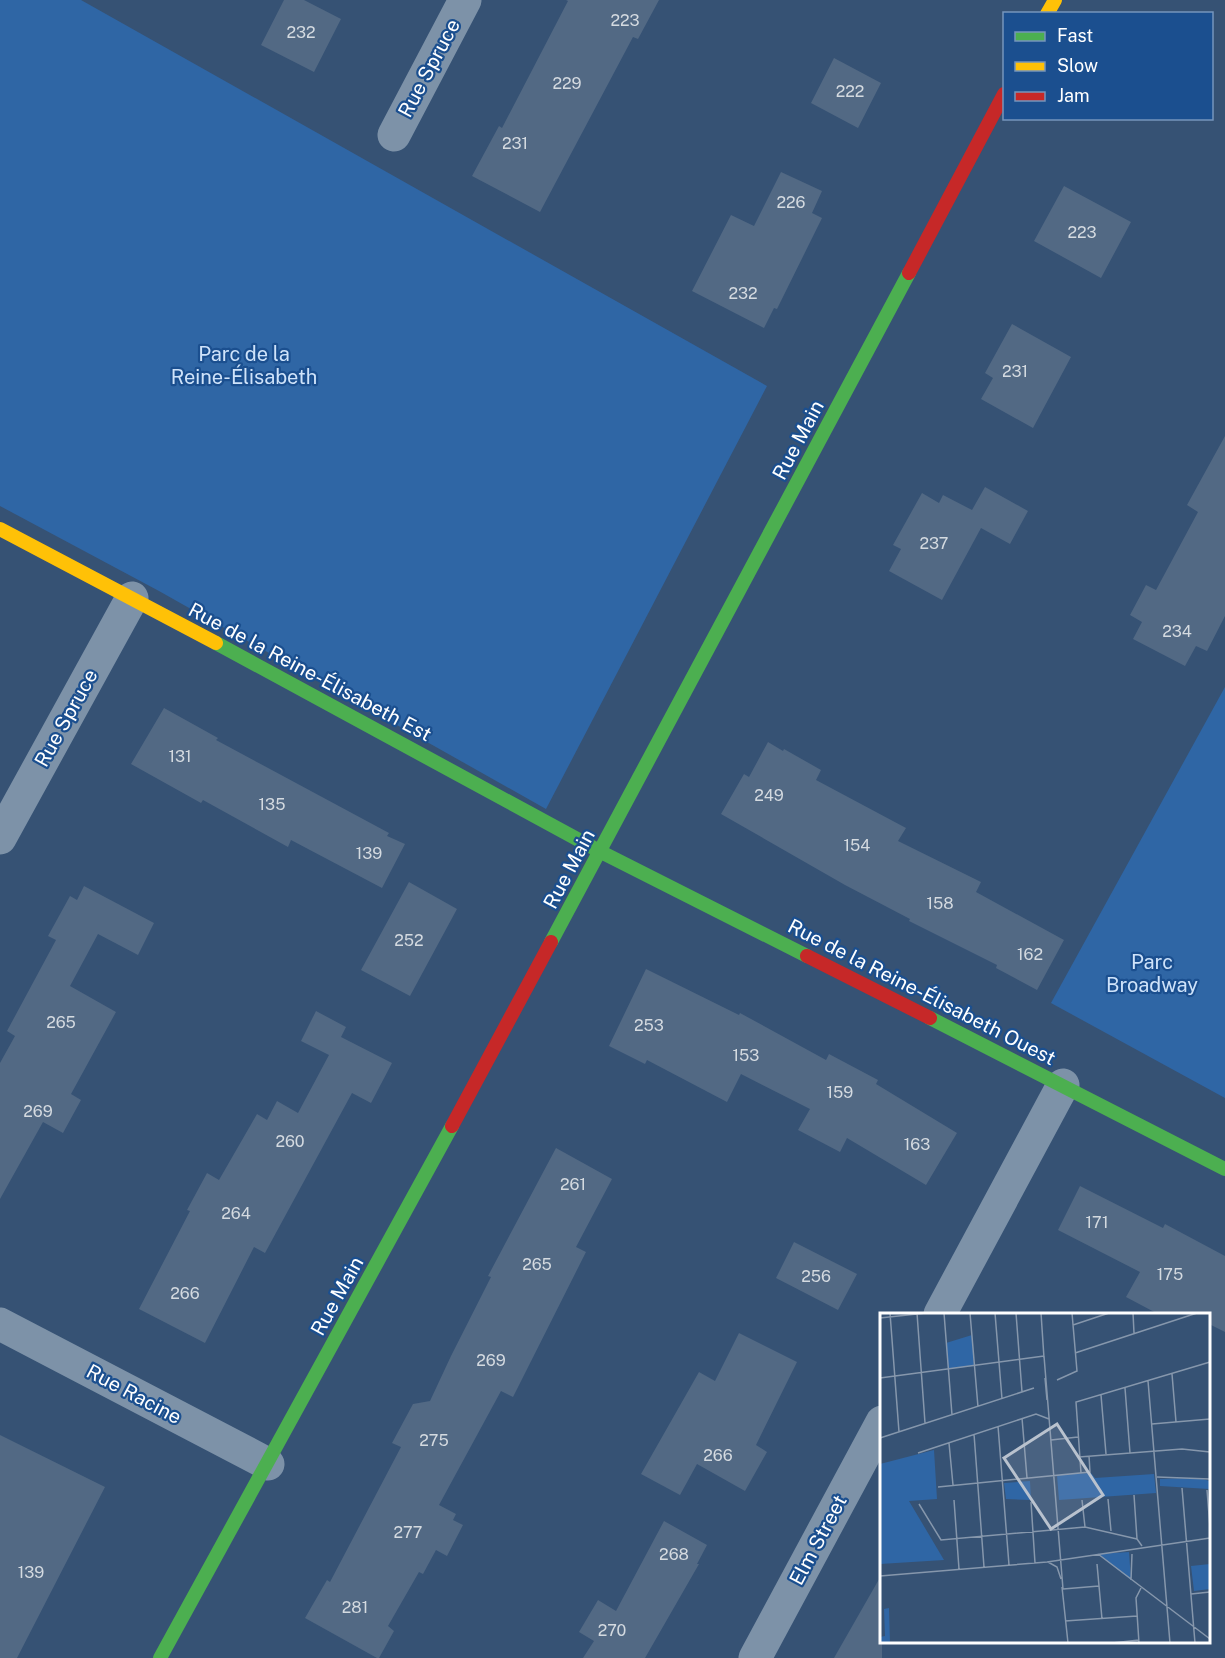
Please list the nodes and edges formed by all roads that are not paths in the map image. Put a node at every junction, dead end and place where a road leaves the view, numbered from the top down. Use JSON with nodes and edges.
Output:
{"nodes":[{"id":1,"x":465,"y":0,"type":"edge"},
{"id":2,"x":1003,"y":98,"type":"edge"},
{"id":3,"x":394,"y":135,"type":"dead end"},
{"id":4,"x":0,"y":529,"type":"edge"},
{"id":5,"x":132,"y":598,"type":"junction"},
{"id":6,"x":0,"y":838,"type":"edge"},
{"id":7,"x":601,"y":852,"type":"junction"},
{"id":8,"x":1063,"y":1085,"type":"junction"},
{"id":9,"x":1225,"y":1169,"type":"edge"},
{"id":10,"x":941,"y":1313,"type":"edge"},
{"id":11,"x":0,"y":1324,"type":"edge"},
{"id":12,"x":880,"y":1426,"type":"edge"},
{"id":13,"x":268,"y":1464,"type":"junction"},
{"id":14,"x":160,"y":1658,"type":"edge"},
{"id":15,"x":755,"y":1658,"type":"edge"}],
"edges":[{"from":1,"to":3,"type":"street","name":"Rue Spruce"},
{"from":2,"to":7,"type":"street","name":"Rue Main"},
{"from":4,"to":5,"type":"street","name":"Rue de la Reine-Élisabeth Est"},
{"from":5,"to":6,"type":"street","name":"Rue Spruce"},
{"from":5,"to":7,"type":"street","name":"Rue de la Reine-Élisabeth Est"},
{"from":7,"to":8,"type":"street","name":"Rue de la Reine-Élisabeth Ouest"},
{"from":7,"to":13,"type":"street","name":"Rue Main"},
{"from":8,"to":9,"type":"street","name":"Rue de la Reine-Élisabeth Ouest"},
{"from":8,"to":10,"type":"street"},
{"from":11,"to":13,"type":"street","name":"Rue Racine"},
{"from":12,"to":15,"type":"street","name":"Elm Street"},
{"from":13,"to":14,"type":"street","name":"Rue Main"}]}
